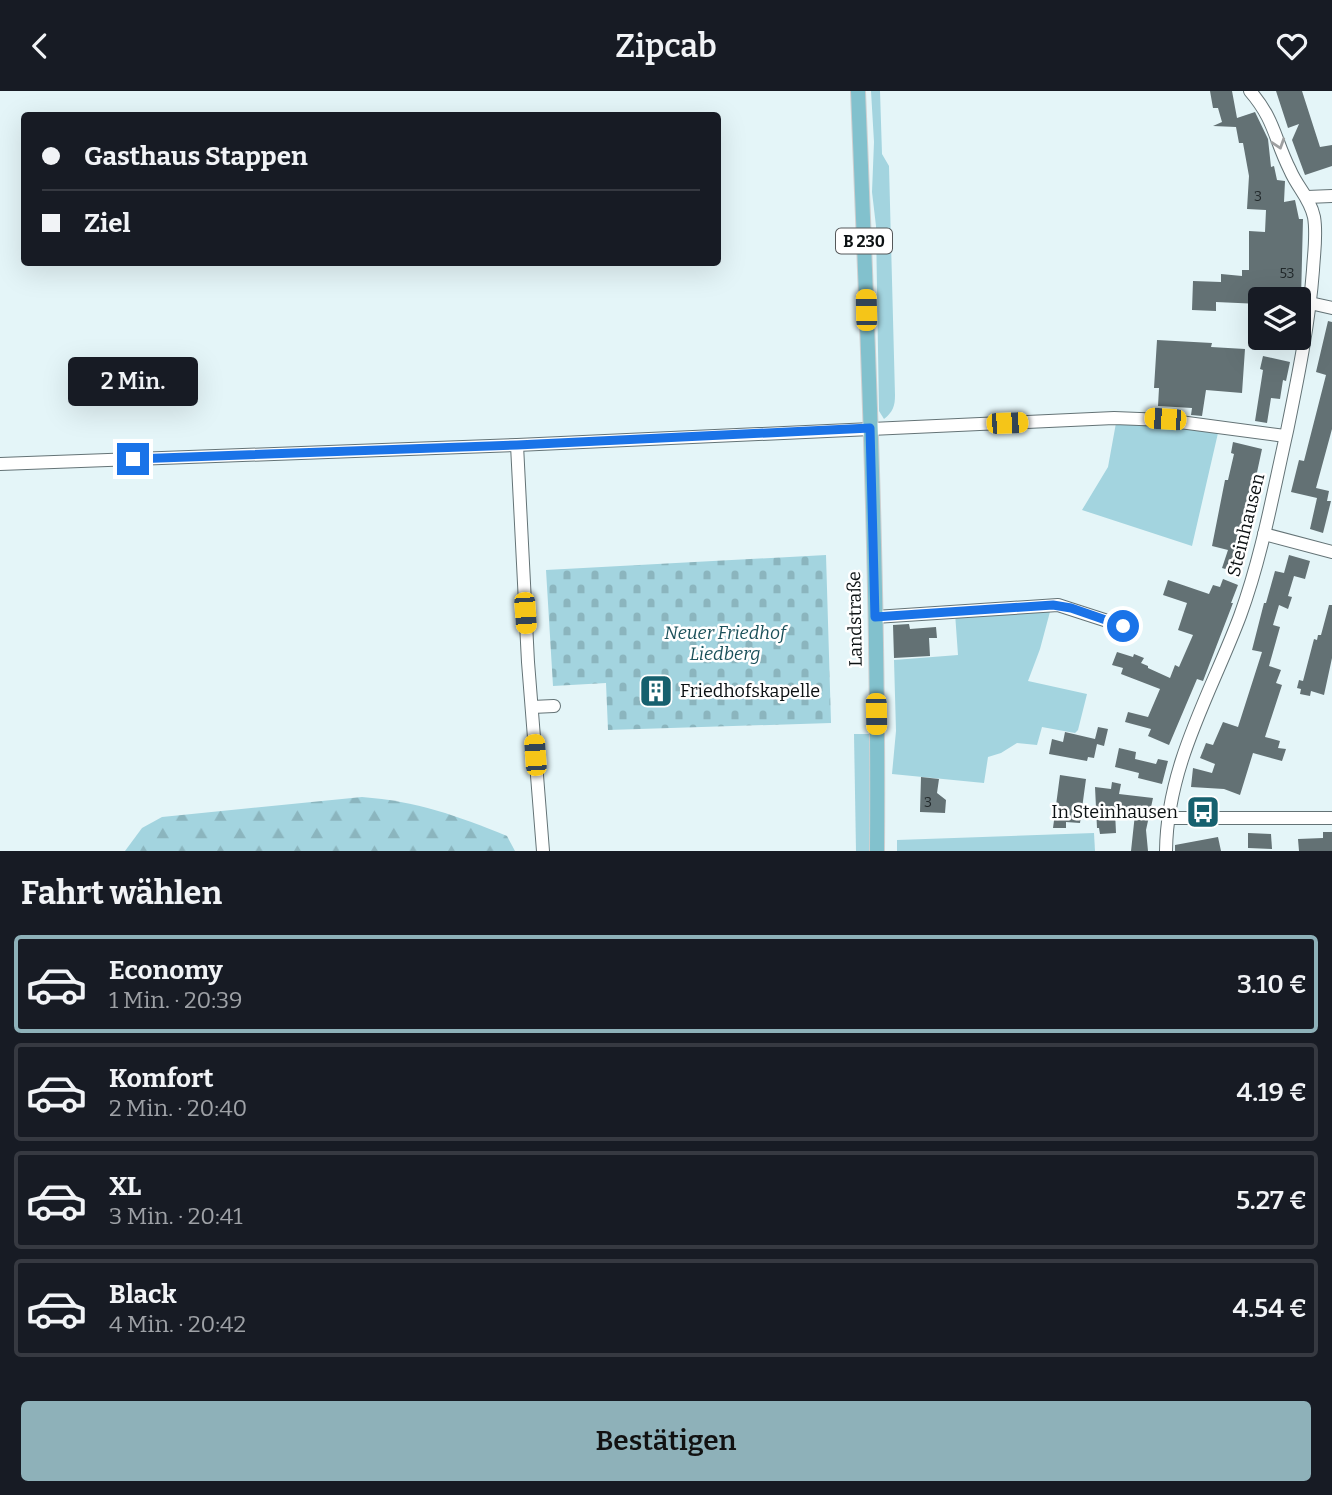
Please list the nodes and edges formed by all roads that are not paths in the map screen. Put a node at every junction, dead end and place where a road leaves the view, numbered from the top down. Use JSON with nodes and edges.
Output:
{"nodes":[{"id":1,"x":858,"y":91,"type":"edge"},
{"id":2,"x":1250,"y":91,"type":"edge"},
{"id":3,"x":1332,"y":196,"type":"edge"},
{"id":4,"x":1307,"y":197,"type":"junction"},
{"id":5,"x":1311,"y":290,"type":"edge"},
{"id":6,"x":1311,"y":303,"type":"edge"},
{"id":7,"x":1332,"y":308,"type":"edge"},
{"id":8,"x":1304,"y":350,"type":"edge"},
{"id":9,"x":870,"y":428,"type":"junction"},
{"id":10,"x":1285,"y":436,"type":"junction"},
{"id":11,"x":517,"y":445,"type":"junction"},
{"id":12,"x":0,"y":464,"type":"edge"},
{"id":13,"x":1264,"y":534,"type":"junction"},
{"id":14,"x":1332,"y":552,"type":"edge"},
{"id":15,"x":875,"y":617,"type":"junction"},
{"id":16,"x":1123,"y":626,"type":"dead end"},
{"id":17,"x":554,"y":706,"type":"dead end"},
{"id":18,"x":532,"y":707,"type":"junction"},
{"id":19,"x":1169,"y":818,"type":"junction"},
{"id":20,"x":1332,"y":818,"type":"edge"},
{"id":21,"x":543,"y":851,"type":"edge"},
{"id":22,"x":877,"y":851,"type":"edge"},
{"id":23,"x":1166,"y":851,"type":"edge"}],
"edges":[{"from":1,"to":9,"type":"main road","number":"B 230"},
{"from":2,"to":4,"type":"street","name":"Steinhausen","one_way":true},
{"from":3,"to":4,"type":"street"},
{"from":4,"to":5,"type":"street","name":"Steinhausen"},
{"from":6,"to":7,"type":"street"},
{"from":8,"to":10,"type":"street","name":"Steinhausen"},
{"from":9,"to":10,"type":"street"},
{"from":9,"to":11,"type":"street"},
{"from":9,"to":15,"type":"main road","name":"Landstraße","number":"B 230"},
{"from":10,"to":13,"type":"street","name":"Steinhausen"},
{"from":11,"to":12,"type":"street"},
{"from":11,"to":18,"type":"street"},
{"from":13,"to":14,"type":"street"},
{"from":13,"to":19,"type":"street","name":"Steinhausen"},
{"from":15,"to":16,"type":"street"},
{"from":15,"to":22,"type":"main road","name":"Landstraße","number":"B 230"},
{"from":17,"to":18,"type":"street"},
{"from":18,"to":21,"type":"street"},
{"from":19,"to":20,"type":"street"},
{"from":19,"to":23,"type":"street","name":"Steinhausen"}]}
